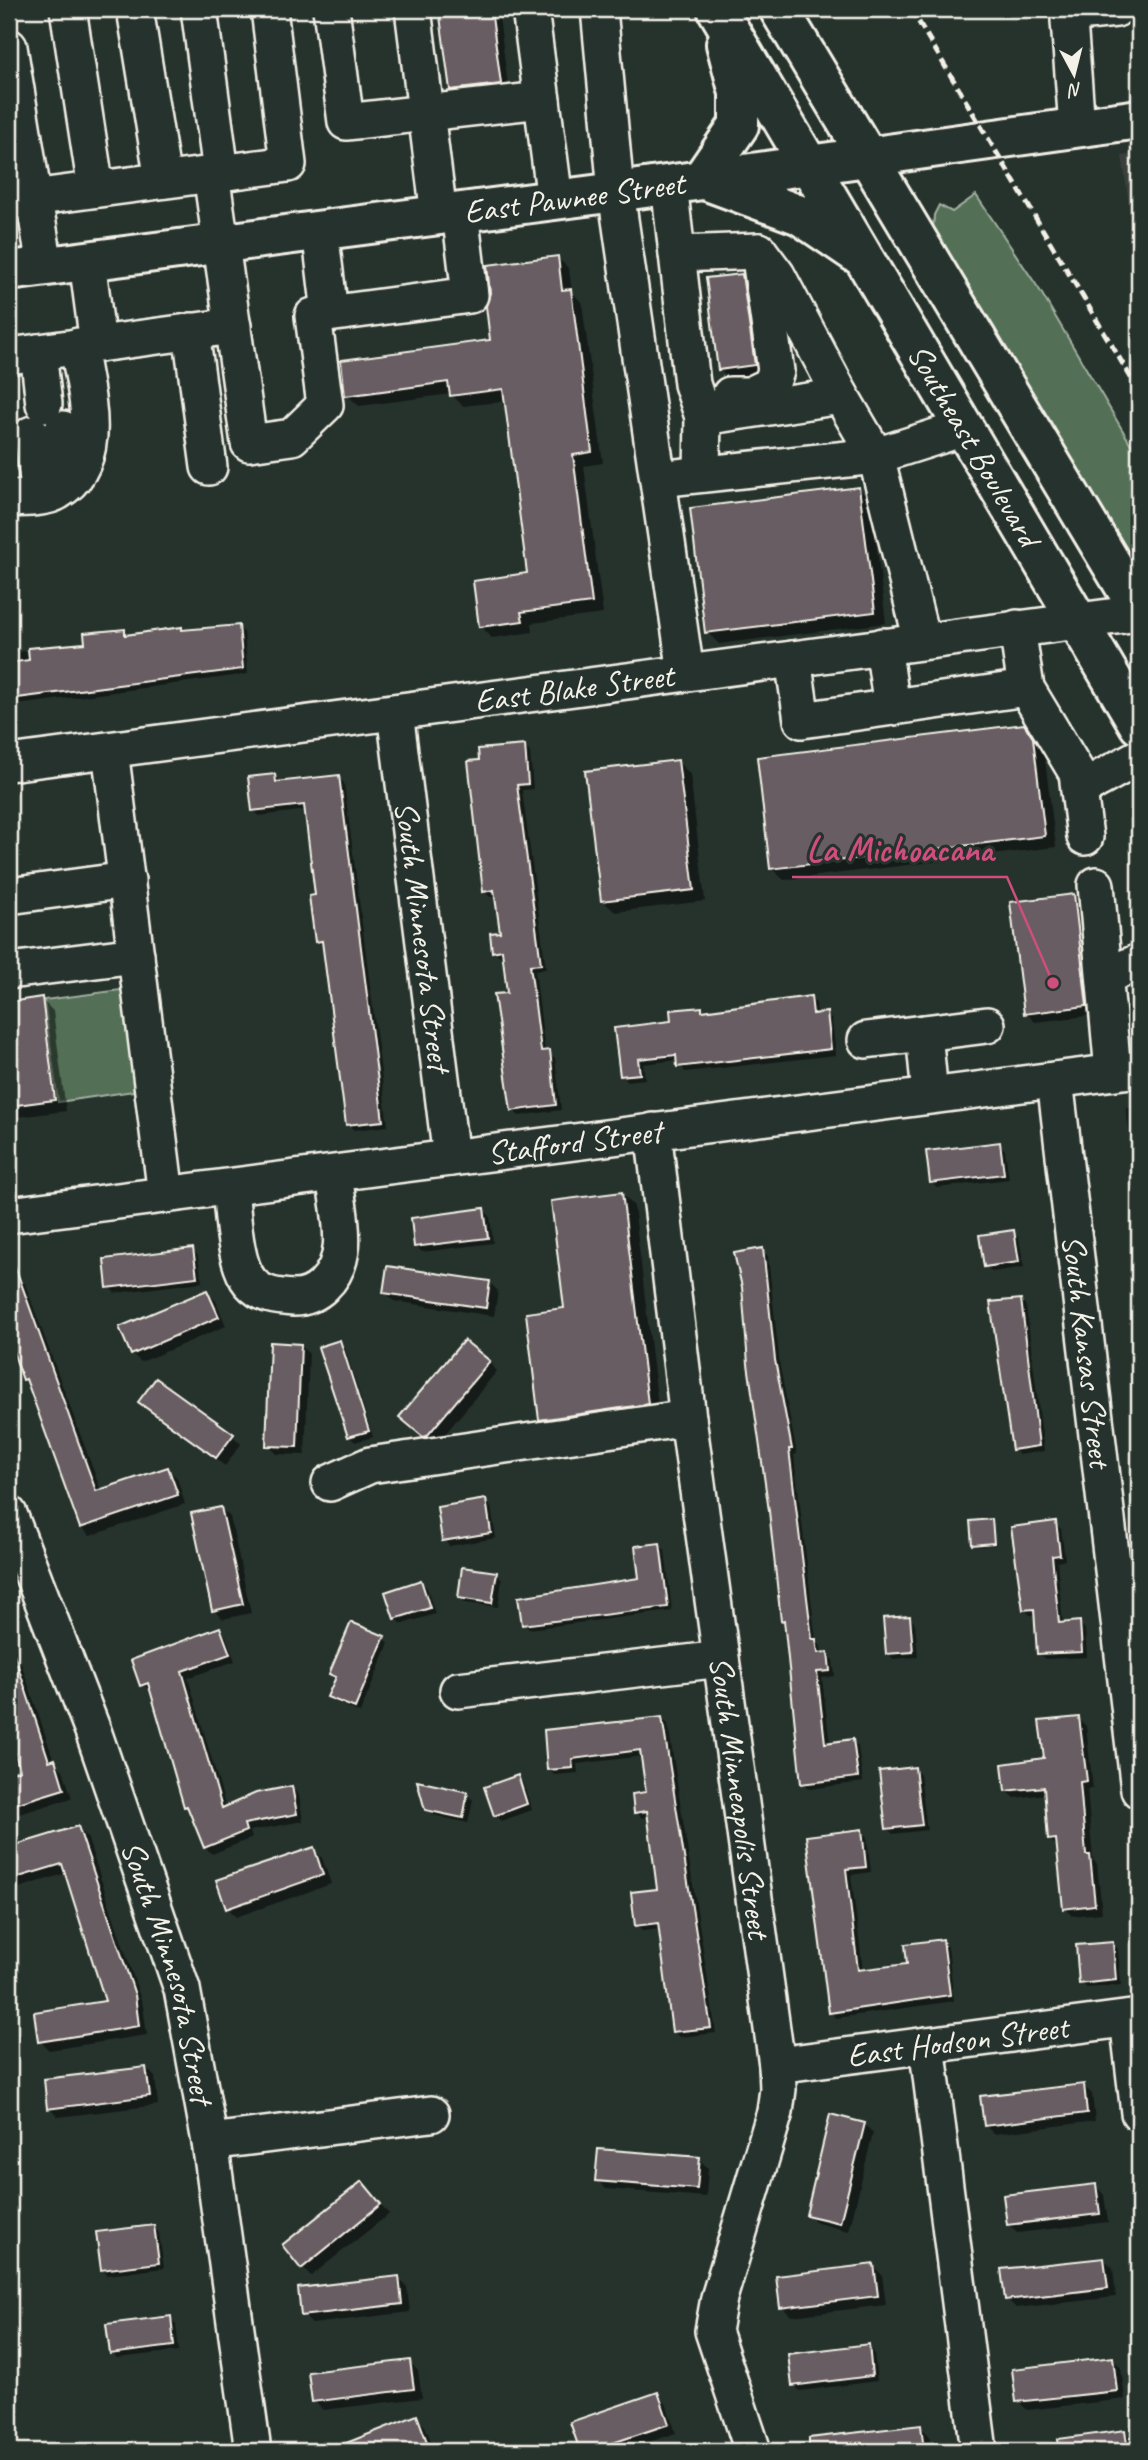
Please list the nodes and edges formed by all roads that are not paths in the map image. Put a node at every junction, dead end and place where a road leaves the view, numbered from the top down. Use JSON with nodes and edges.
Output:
{"nodes":[{"id":1,"x":68,"y":9,"type":"edge"},
{"id":2,"x":135,"y":9,"type":"edge"},
{"id":3,"x":199,"y":9,"type":"edge"},
{"id":4,"x":269,"y":9,"type":"edge"},
{"id":5,"x":331,"y":9,"type":"edge"},
{"id":6,"x":413,"y":9,"type":"edge"},
{"id":7,"x":433,"y":9,"type":"edge"},
{"id":8,"x":531,"y":9,"type":"edge"},
{"id":9,"x":538,"y":9,"type":"edge"},
{"id":10,"x":599,"y":9,"type":"edge"},
{"id":11,"x":779,"y":9,"type":"edge"},
{"id":12,"x":1116,"y":9,"type":"edge"},
{"id":13,"x":717,"y":10,"type":"edge"},
{"id":14,"x":9,"y":47,"type":"edge"},
{"id":15,"x":419,"y":54,"type":"junction"},
{"id":16,"x":542,"y":100,"type":"junction"},
{"id":17,"x":426,"y":114,"type":"junction"},
{"id":18,"x":1139,"y":119,"type":"edge"},
{"id":19,"x":1077,"y":127,"type":"junction"},
{"id":20,"x":867,"y":157,"type":"junction"},
{"id":21,"x":811,"y":165,"type":"junction"},
{"id":22,"x":216,"y":172,"type":"junction"},
{"id":23,"x":163,"y":180,"type":"junction"},
{"id":24,"x":685,"y":181,"type":"junction"},
{"id":25,"x":96,"y":189,"type":"junction"},
{"id":26,"x":616,"y":192,"type":"junction"},
{"id":27,"x":21,"y":199,"type":"edge"},
{"id":28,"x":555,"y":200,"type":"junction"},
{"id":29,"x":449,"y":213,"type":"junction"},
{"id":30,"x":320,"y":230,"type":"junction"},
{"id":31,"x":221,"y":243,"type":"junction"},
{"id":32,"x":760,"y":251,"type":"junction"},
{"id":33,"x":87,"y":261,"type":"junction"},
{"id":34,"x":678,"y":262,"type":"junction"},
{"id":35,"x":868,"y":263,"type":"junction"},
{"id":36,"x":27,"y":269,"type":"edge"},
{"id":37,"x":330,"y":313,"type":"junction"},
{"id":38,"x":233,"y":326,"type":"junction"},
{"id":39,"x":191,"y":331,"type":"junction"},
{"id":40,"x":52,"y":350,"type":"edge"},
{"id":41,"x":841,"y":396,"type":"junction"},
{"id":42,"x":703,"y":417,"type":"junction"},
{"id":43,"x":964,"y":428,"type":"junction"},
{"id":44,"x":47,"y":451,"type":"edge"},
{"id":45,"x":876,"y":456,"type":"junction"},
{"id":46,"x":209,"y":467,"type":"dead end"},
{"id":47,"x":702,"y":474,"type":"junction"},
{"id":48,"x":658,"y":479,"type":"junction"},
{"id":49,"x":1139,"y":611,"type":"edge"},
{"id":50,"x":1075,"y":620,"type":"junction"},
{"id":51,"x":1017,"y":628,"type":"junction"},
{"id":52,"x":922,"y":641,"type":"junction"},
{"id":53,"x":883,"y":646,"type":"junction"},
{"id":54,"x":793,"y":659,"type":"junction"},
{"id":55,"x":686,"y":673,"type":"junction"},
{"id":56,"x":1026,"y":688,"type":"junction"},
{"id":57,"x":892,"y":707,"type":"junction"},
{"id":58,"x":395,"y":712,"type":"junction"},
{"id":59,"x":1139,"y":725,"type":"edge"},
{"id":60,"x":110,"y":750,"type":"junction"},
{"id":61,"x":1139,"y":757,"type":"edge"},
{"id":62,"x":9,"y":763,"type":"edge"},
{"id":63,"x":1079,"y":790,"type":"junction"},
{"id":64,"x":1085,"y":836,"type":"dead end"},
{"id":65,"x":127,"y":880,"type":"junction"},
{"id":66,"x":1096,"y":885,"type":"dead end"},
{"id":67,"x":9,"y":896,"type":"edge"},
{"id":68,"x":136,"y":955,"type":"junction"},
{"id":69,"x":1139,"y":962,"type":"edge"},
{"id":70,"x":9,"y":971,"type":"edge"},
{"id":71,"x":1105,"y":976,"type":"junction"},
{"id":72,"x":987,"y":1025,"type":"dead end"},
{"id":73,"x":924,"y":1033,"type":"junction"},
{"id":74,"x":866,"y":1040,"type":"dead end"},
{"id":75,"x":1126,"y":1070,"type":"edge"},
{"id":76,"x":1055,"y":1080,"type":"junction"},
{"id":77,"x":930,"y":1095,"type":"junction"},
{"id":78,"x":653,"y":1131,"type":"junction"},
{"id":79,"x":451,"y":1158,"type":"junction"},
{"id":80,"x":334,"y":1174,"type":"junction"},
{"id":81,"x":230,"y":1188,"type":"junction"},
{"id":82,"x":166,"y":1195,"type":"junction"},
{"id":83,"x":9,"y":1215,"type":"edge"},
{"id":84,"x":688,"y":1418,"type":"junction"},
{"id":85,"x":331,"y":1483,"type":"dead end"},
{"id":86,"x":9,"y":1514,"type":"edge"},
{"id":87,"x":721,"y":1659,"type":"junction"},
{"id":88,"x":458,"y":1690,"type":"dead end"},
{"id":89,"x":1139,"y":1790,"type":"edge"},
{"id":90,"x":1134,"y":2018,"type":"edge"},
{"id":91,"x":927,"y":2045,"type":"junction"},
{"id":92,"x":777,"y":2065,"type":"junction"},
{"id":93,"x":1139,"y":2113,"type":"edge"},
{"id":94,"x":431,"y":2114,"type":"dead end"},
{"id":95,"x":209,"y":2142,"type":"junction"},
{"id":96,"x":253,"y":2451,"type":"edge"},
{"id":97,"x":752,"y":2451,"type":"edge"},
{"id":98,"x":979,"y":2451,"type":"edge"}],
"edges":[{"from":1,"to":25,"type":"street"},
{"from":2,"to":23,"type":"street"},
{"from":3,"to":22,"type":"street"},
{"from":4,"to":22,"type":"street"},
{"from":5,"to":17,"type":"street"},
{"from":6,"to":15,"type":"street"},
{"from":7,"to":15,"type":"street"},
{"from":8,"to":9,"type":"street"},
{"from":8,"to":16,"type":"street"},
{"from":10,"to":26,"type":"street"},
{"from":11,"to":20,"type":"main road","name":"Southeast Boulevard"},
{"from":12,"to":19,"type":"street"},
{"from":13,"to":21,"type":"main road","name":"Southeast Boulevard"},
{"from":13,"to":24,"type":"main road"},
{"from":14,"to":27,"type":"street"},
{"from":15,"to":17,"type":"street"},
{"from":16,"to":17,"type":"street"},
{"from":16,"to":28,"type":"street"},
{"from":17,"to":29,"type":"street"},
{"from":18,"to":19,"type":"main road","name":"East Pawnee Street"},
{"from":19,"to":20,"type":"main road","name":"East Pawnee Street"},
{"from":20,"to":21,"type":"main road","name":"East Pawnee Street"},
{"from":20,"to":49,"type":"main road","name":"Southeast Boulevard"},
{"from":21,"to":24,"type":"main road","name":"East Pawnee Street"},
{"from":21,"to":35,"type":"main road","name":"Southeast Boulevard"},
{"from":22,"to":23,"type":"street"},
{"from":22,"to":31,"type":"street"},
{"from":23,"to":25,"type":"street"},
{"from":24,"to":26,"type":"main road","name":"East Pawnee Street"},
{"from":24,"to":34,"type":"street"},
{"from":24,"to":35,"type":"main road"},
{"from":25,"to":27,"type":"street"},
{"from":26,"to":28,"type":"main road","name":"East Pawnee Street"},
{"from":26,"to":48,"type":"street"},
{"from":27,"to":36,"type":"street"},
{"from":28,"to":29,"type":"main road","name":"East Pawnee Street"},
{"from":29,"to":30,"type":"main road","name":"East Pawnee Street"},
{"from":29,"to":37,"type":"street"},
{"from":30,"to":31,"type":"main road","name":"East Pawnee Street"},
{"from":30,"to":37,"type":"street"},
{"from":31,"to":33,"type":"main road","name":"East Pawnee Street"},
{"from":31,"to":38,"type":"street"},
{"from":32,"to":34,"type":"street"},
{"from":32,"to":34,"type":"street"},
{"from":32,"to":41,"type":"street"},
{"from":33,"to":36,"type":"main road","name":"East Pawnee Street"},
{"from":33,"to":40,"type":"street"},
{"from":34,"to":42,"type":"street"},
{"from":35,"to":43,"type":"main road","name":"Southeast Boulevard"},
{"from":37,"to":38,"type":"street"},
{"from":38,"to":39,"type":"street"},
{"from":39,"to":40,"type":"street"},
{"from":39,"to":46,"type":"street"},
{"from":40,"to":44,"type":"street"},
{"from":40,"to":44,"type":"street"},
{"from":40,"to":44,"type":"street"},
{"from":41,"to":42,"type":"street"},
{"from":41,"to":45,"type":"street"},
{"from":42,"to":47,"type":"street"},
{"from":43,"to":45,"type":"street"},
{"from":43,"to":50,"type":"main road","name":"Southeast Boulevard"},
{"from":45,"to":47,"type":"street"},
{"from":45,"to":52,"type":"street"},
{"from":47,"to":48,"type":"street"},
{"from":48,"to":55,"type":"street"},
{"from":49,"to":50,"type":"street","name":"East Blake Street"},
{"from":50,"to":51,"type":"street","name":"East Blake Street"},
{"from":50,"to":59,"type":"main road","name":"Southeast Boulevard"},
{"from":51,"to":52,"type":"street","name":"East Blake Street"},
{"from":51,"to":56,"type":"street"},
{"from":52,"to":53,"type":"street","name":"East Blake Street"},
{"from":53,"to":54,"type":"street","name":"East Blake Street"},
{"from":53,"to":57,"type":"street"},
{"from":54,"to":55,"type":"street","name":"East Blake Street"},
{"from":54,"to":57,"type":"street"},
{"from":55,"to":58,"type":"street","name":"East Blake Street"},
{"from":56,"to":57,"type":"street"},
{"from":56,"to":63,"type":"street"},
{"from":58,"to":60,"type":"street","name":"East Blake Street"},
{"from":58,"to":79,"type":"street","name":"South Minnesota Street"},
{"from":60,"to":62,"type":"street","name":"East Blake Street"},
{"from":60,"to":65,"type":"street"},
{"from":61,"to":63,"type":"street"},
{"from":63,"to":64,"type":"street"},
{"from":65,"to":67,"type":"street"},
{"from":65,"to":68,"type":"street"},
{"from":66,"to":71,"type":"street"},
{"from":68,"to":70,"type":"street"},
{"from":68,"to":82,"type":"street"},
{"from":69,"to":71,"type":"street"},
{"from":71,"to":75,"type":"street"},
{"from":72,"to":73,"type":"street"},
{"from":73,"to":74,"type":"street"},
{"from":73,"to":77,"type":"street"},
{"from":75,"to":76,"type":"street","name":"Stafford Street"},
{"from":76,"to":77,"type":"street","name":"Stafford Street"},
{"from":76,"to":89,"type":"street","name":"South Kansas Street"},
{"from":77,"to":78,"type":"street","name":"Stafford Street"},
{"from":78,"to":79,"type":"street","name":"Stafford Street"},
{"from":78,"to":84,"type":"street","name":"South Minneapolis Street"},
{"from":79,"to":80,"type":"street","name":"Stafford Street"},
{"from":80,"to":81,"type":"street","name":"Stafford Street"},
{"from":80,"to":81,"type":"street"},
{"from":81,"to":82,"type":"street","name":"Stafford Street"},
{"from":82,"to":83,"type":"street","name":"Stafford Street"},
{"from":84,"to":85,"type":"street"},
{"from":84,"to":87,"type":"street","name":"South Minneapolis Street"},
{"from":86,"to":95,"type":"street","name":"South Minnesota Street"},
{"from":87,"to":88,"type":"street"},
{"from":87,"to":92,"type":"street","name":"South Minneapolis Street"},
{"from":90,"to":91,"type":"street","name":"East Hodson Street"},
{"from":90,"to":93,"type":"street"},
{"from":91,"to":92,"type":"street","name":"East Hodson Street"},
{"from":91,"to":98,"type":"street"},
{"from":92,"to":97,"type":"street","name":"South Minneapolis Street"},
{"from":94,"to":95,"type":"street"},
{"from":95,"to":96,"type":"street","name":"South Minnesota Street"}]}
